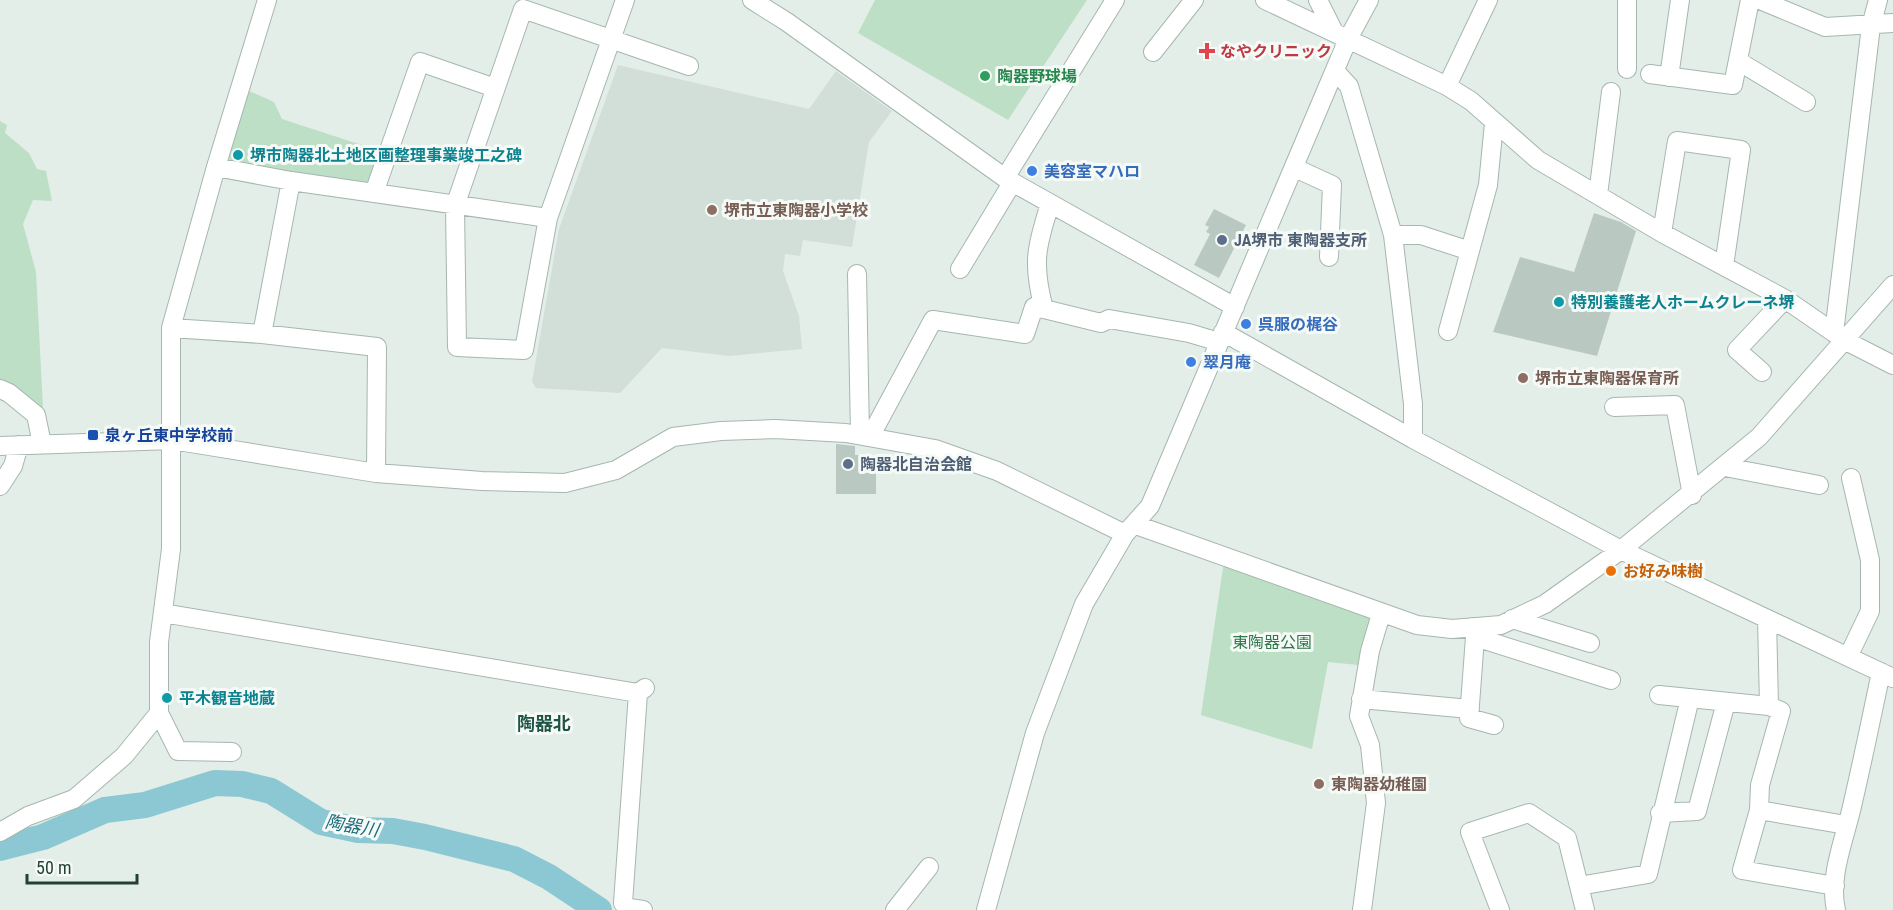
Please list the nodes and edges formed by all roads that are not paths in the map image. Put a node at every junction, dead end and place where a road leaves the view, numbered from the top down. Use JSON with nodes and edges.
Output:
{"nodes":[{"id":1,"x":267,"y":0,"type":"edge"},
{"id":2,"x":625,"y":0,"type":"edge"},
{"id":3,"x":752,"y":0,"type":"edge"},
{"id":4,"x":1115,"y":0,"type":"edge"},
{"id":5,"x":1194,"y":0,"type":"edge"},
{"id":6,"x":1264,"y":0,"type":"edge"},
{"id":7,"x":1318,"y":0,"type":"edge"},
{"id":8,"x":1369,"y":0,"type":"edge"},
{"id":9,"x":1488,"y":0,"type":"edge"},
{"id":10,"x":1627,"y":0,"type":"edge"},
{"id":11,"x":1680,"y":0,"type":"edge"},
{"id":12,"x":1759,"y":0,"type":"edge"},
{"id":13,"x":1878,"y":0,"type":"edge"},
{"id":14,"x":1893,"y":23,"type":"edge"},
{"id":15,"x":1871,"y":26,"type":"junction"},
{"id":16,"x":1341,"y":36,"type":"junction"},
{"id":17,"x":612,"y":39,"type":"junction"},
{"id":18,"x":1152,"y":52,"type":"dead end"},
{"id":19,"x":1738,"y":61,"type":"junction"},
{"id":20,"x":688,"y":66,"type":"dead end"},
{"id":21,"x":1627,"y":69,"type":"dead end"},
{"id":22,"x":1335,"y":72,"type":"junction"},
{"id":23,"x":1650,"y":74,"type":"dead end"},
{"id":24,"x":1669,"y":77,"type":"junction"},
{"id":25,"x":1447,"y":86,"type":"junction"},
{"id":26,"x":495,"y":88,"type":"junction"},
{"id":27,"x":1611,"y":92,"type":"dead end"},
{"id":28,"x":1806,"y":102,"type":"dead end"},
{"id":29,"x":1494,"y":123,"type":"junction"},
{"id":30,"x":216,"y":167,"type":"junction"},
{"id":31,"x":1294,"y":168,"type":"junction"},
{"id":32,"x":1009,"y":180,"type":"junction"},
{"id":33,"x":291,"y":181,"type":"junction"},
{"id":34,"x":374,"y":194,"type":"junction"},
{"id":35,"x":1598,"y":195,"type":"junction"},
{"id":36,"x":1050,"y":204,"type":"junction"},
{"id":37,"x":455,"y":206,"type":"junction"},
{"id":38,"x":548,"y":218,"type":"junction"},
{"id":39,"x":1662,"y":233,"type":"junction"},
{"id":40,"x":1393,"y":235,"type":"junction"},
{"id":41,"x":1470,"y":251,"type":"junction"},
{"id":42,"x":1329,"y":257,"type":"dead end"},
{"id":43,"x":1724,"y":266,"type":"junction"},
{"id":44,"x":960,"y":269,"type":"dead end"},
{"id":45,"x":857,"y":274,"type":"dead end"},
{"id":46,"x":1893,"y":285,"type":"edge"},
{"id":47,"x":1785,"y":299,"type":"junction"},
{"id":48,"x":1235,"y":307,"type":"junction"},
{"id":49,"x":1044,"y":309,"type":"junction"},
{"id":50,"x":171,"y":328,"type":"junction"},
{"id":51,"x":1448,"y":331,"type":"dead end"},
{"id":52,"x":262,"y":334,"type":"junction"},
{"id":53,"x":1221,"y":337,"type":"junction"},
{"id":54,"x":1840,"y":337,"type":"junction"},
{"id":55,"x":1893,"y":365,"type":"edge"},
{"id":56,"x":1762,"y":372,"type":"dead end"},
{"id":57,"x":0,"y":390,"type":"edge"},
{"id":58,"x":1614,"y":407,"type":"dead end"},
{"id":59,"x":865,"y":436,"type":"junction"},
{"id":60,"x":1413,"y":439,"type":"junction"},
{"id":61,"x":172,"y":440,"type":"junction"},
{"id":62,"x":42,"y":444,"type":"junction"},
{"id":63,"x":19,"y":445,"type":"junction"},
{"id":64,"x":0,"y":446,"type":"edge"},
{"id":65,"x":1725,"y":467,"type":"junction"},
{"id":66,"x":376,"y":473,"type":"junction"},
{"id":67,"x":1851,"y":478,"type":"dead end"},
{"id":68,"x":1819,"y":485,"type":"dead end"},
{"id":69,"x":0,"y":486,"type":"edge"},
{"id":70,"x":1692,"y":495,"type":"junction"},
{"id":71,"x":1130,"y":530,"type":"junction"},
{"id":72,"x":1621,"y":550,"type":"junction"},
{"id":73,"x":163,"y":613,"type":"junction"},
{"id":74,"x":1381,"y":614,"type":"junction"},
{"id":75,"x":1512,"y":619,"type":"junction"},
{"id":76,"x":1767,"y":619,"type":"junction"},
{"id":77,"x":1473,"y":632,"type":"junction"},
{"id":78,"x":1590,"y":643,"type":"dead end"},
{"id":79,"x":1848,"y":657,"type":"junction"},
{"id":80,"x":1887,"y":675,"type":"edge"},
{"id":81,"x":1611,"y":680,"type":"dead end"},
{"id":82,"x":1659,"y":694,"type":"dead end"},
{"id":83,"x":1690,"y":698,"type":"junction"},
{"id":84,"x":1361,"y":699,"type":"junction"},
{"id":85,"x":1726,"y":702,"type":"junction"},
{"id":86,"x":1769,"y":706,"type":"junction"},
{"id":87,"x":1470,"y":709,"type":"junction"},
{"id":88,"x":159,"y":713,"type":"junction"},
{"id":89,"x":1494,"y":724,"type":"dead end"},
{"id":90,"x":232,"y":752,"type":"dead end"},
{"id":91,"x":1759,"y":810,"type":"junction"},
{"id":92,"x":1660,"y":813,"type":"junction"},
{"id":93,"x":1846,"y":825,"type":"junction"},
{"id":94,"x":0,"y":832,"type":"edge"},
{"id":95,"x":929,"y":867,"type":"dead end"},
{"id":96,"x":1579,"y":886,"type":"junction"},
{"id":97,"x":1835,"y":886,"type":"junction"},
{"id":98,"x":643,"y":910,"type":"edge"},
{"id":99,"x":895,"y":910,"type":"edge"},
{"id":100,"x":986,"y":910,"type":"edge"},
{"id":101,"x":1362,"y":910,"type":"edge"},
{"id":102,"x":1500,"y":910,"type":"edge"},
{"id":103,"x":1585,"y":910,"type":"edge"},
{"id":104,"x":1836,"y":910,"type":"edge"}],
"edges":[{"from":1,"to":30,"type":"street"},
{"from":2,"to":17,"type":"street"},
{"from":3,"to":32,"type":"street"},
{"from":4,"to":32,"type":"street"},
{"from":5,"to":18,"type":"street"},
{"from":6,"to":16,"type":"street"},
{"from":7,"to":16,"type":"street"},
{"from":8,"to":16,"type":"street"},
{"from":9,"to":25,"type":"street"},
{"from":10,"to":21,"type":"street"},
{"from":11,"to":24,"type":"street"},
{"from":12,"to":15,"type":"street"},
{"from":12,"to":19,"type":"street"},
{"from":13,"to":15,"type":"street"},
{"from":14,"to":15,"type":"street"},
{"from":15,"to":54,"type":"street"},
{"from":16,"to":22,"type":"street"},
{"from":16,"to":25,"type":"street"},
{"from":17,"to":20,"type":"street"},
{"from":17,"to":26,"type":"street"},
{"from":17,"to":38,"type":"street"},
{"from":19,"to":24,"type":"street"},
{"from":19,"to":28,"type":"street"},
{"from":22,"to":31,"type":"street"},
{"from":22,"to":40,"type":"street"},
{"from":23,"to":24,"type":"street"},
{"from":25,"to":29,"type":"street"},
{"from":26,"to":34,"type":"street"},
{"from":26,"to":37,"type":"street"},
{"from":27,"to":35,"type":"street"},
{"from":29,"to":35,"type":"street"},
{"from":29,"to":41,"type":"street"},
{"from":30,"to":33,"type":"street"},
{"from":30,"to":50,"type":"street"},
{"from":31,"to":42,"type":"street"},
{"from":31,"to":48,"type":"street"},
{"from":32,"to":36,"type":"street"},
{"from":32,"to":44,"type":"street"},
{"from":33,"to":34,"type":"street"},
{"from":33,"to":52,"type":"street"},
{"from":34,"to":37,"type":"street"},
{"from":35,"to":39,"type":"street"},
{"from":36,"to":48,"type":"street"},
{"from":36,"to":49,"type":"street"},
{"from":37,"to":38,"type":"street"},
{"from":37,"to":38,"type":"street"},
{"from":39,"to":43,"type":"street"},
{"from":39,"to":43,"type":"street"},
{"from":40,"to":41,"type":"street"},
{"from":40,"to":60,"type":"street"},
{"from":41,"to":51,"type":"street"},
{"from":43,"to":47,"type":"street"},
{"from":45,"to":59,"type":"street"},
{"from":46,"to":54,"type":"street"},
{"from":47,"to":54,"type":"street"},
{"from":47,"to":56,"type":"street"},
{"from":48,"to":53,"type":"street"},
{"from":49,"to":53,"type":"street"},
{"from":49,"to":59,"type":"street"},
{"from":50,"to":52,"type":"street"},
{"from":50,"to":61,"type":"street"},
{"from":52,"to":66,"type":"street"},
{"from":53,"to":60,"type":"street"},
{"from":53,"to":71,"type":"street"},
{"from":54,"to":55,"type":"street"},
{"from":54,"to":65,"type":"street"},
{"from":57,"to":62,"type":"street"},
{"from":58,"to":70,"type":"street"},
{"from":59,"to":66,"type":"street"},
{"from":59,"to":71,"type":"street"},
{"from":60,"to":72,"type":"street"},
{"from":61,"to":62,"type":"street"},
{"from":61,"to":66,"type":"street"},
{"from":61,"to":73,"type":"street"},
{"from":62,"to":63,"type":"street"},
{"from":63,"to":64,"type":"street"},
{"from":63,"to":69,"type":"street"},
{"from":65,"to":68,"type":"street"},
{"from":65,"to":70,"type":"street"},
{"from":67,"to":79,"type":"street"},
{"from":70,"to":72,"type":"street"},
{"from":71,"to":74,"type":"street"},
{"from":71,"to":100,"type":"street"},
{"from":72,"to":75,"type":"street"},
{"from":72,"to":76,"type":"street"},
{"from":73,"to":88,"type":"street"},
{"from":73,"to":98,"type":"street"},
{"from":74,"to":77,"type":"street"},
{"from":74,"to":84,"type":"street"},
{"from":75,"to":77,"type":"street"},
{"from":75,"to":78,"type":"street"},
{"from":76,"to":79,"type":"street"},
{"from":76,"to":86,"type":"street"},
{"from":77,"to":81,"type":"street"},
{"from":77,"to":87,"type":"street"},
{"from":79,"to":80,"type":"street"},
{"from":80,"to":93,"type":"street"},
{"from":82,"to":83,"type":"street"},
{"from":83,"to":85,"type":"street"},
{"from":83,"to":92,"type":"street"},
{"from":84,"to":87,"type":"street"},
{"from":84,"to":101,"type":"street"},
{"from":85,"to":86,"type":"street"},
{"from":85,"to":92,"type":"street"},
{"from":86,"to":91,"type":"street"},
{"from":87,"to":89,"type":"street"},
{"from":88,"to":90,"type":"street"},
{"from":88,"to":94,"type":"street"},
{"from":91,"to":93,"type":"street"},
{"from":91,"to":97,"type":"street"},
{"from":92,"to":96,"type":"street"},
{"from":93,"to":97,"type":"street"},
{"from":95,"to":99,"type":"street"},
{"from":96,"to":102,"type":"street"},
{"from":96,"to":103,"type":"street"},
{"from":97,"to":104,"type":"street"}]}
